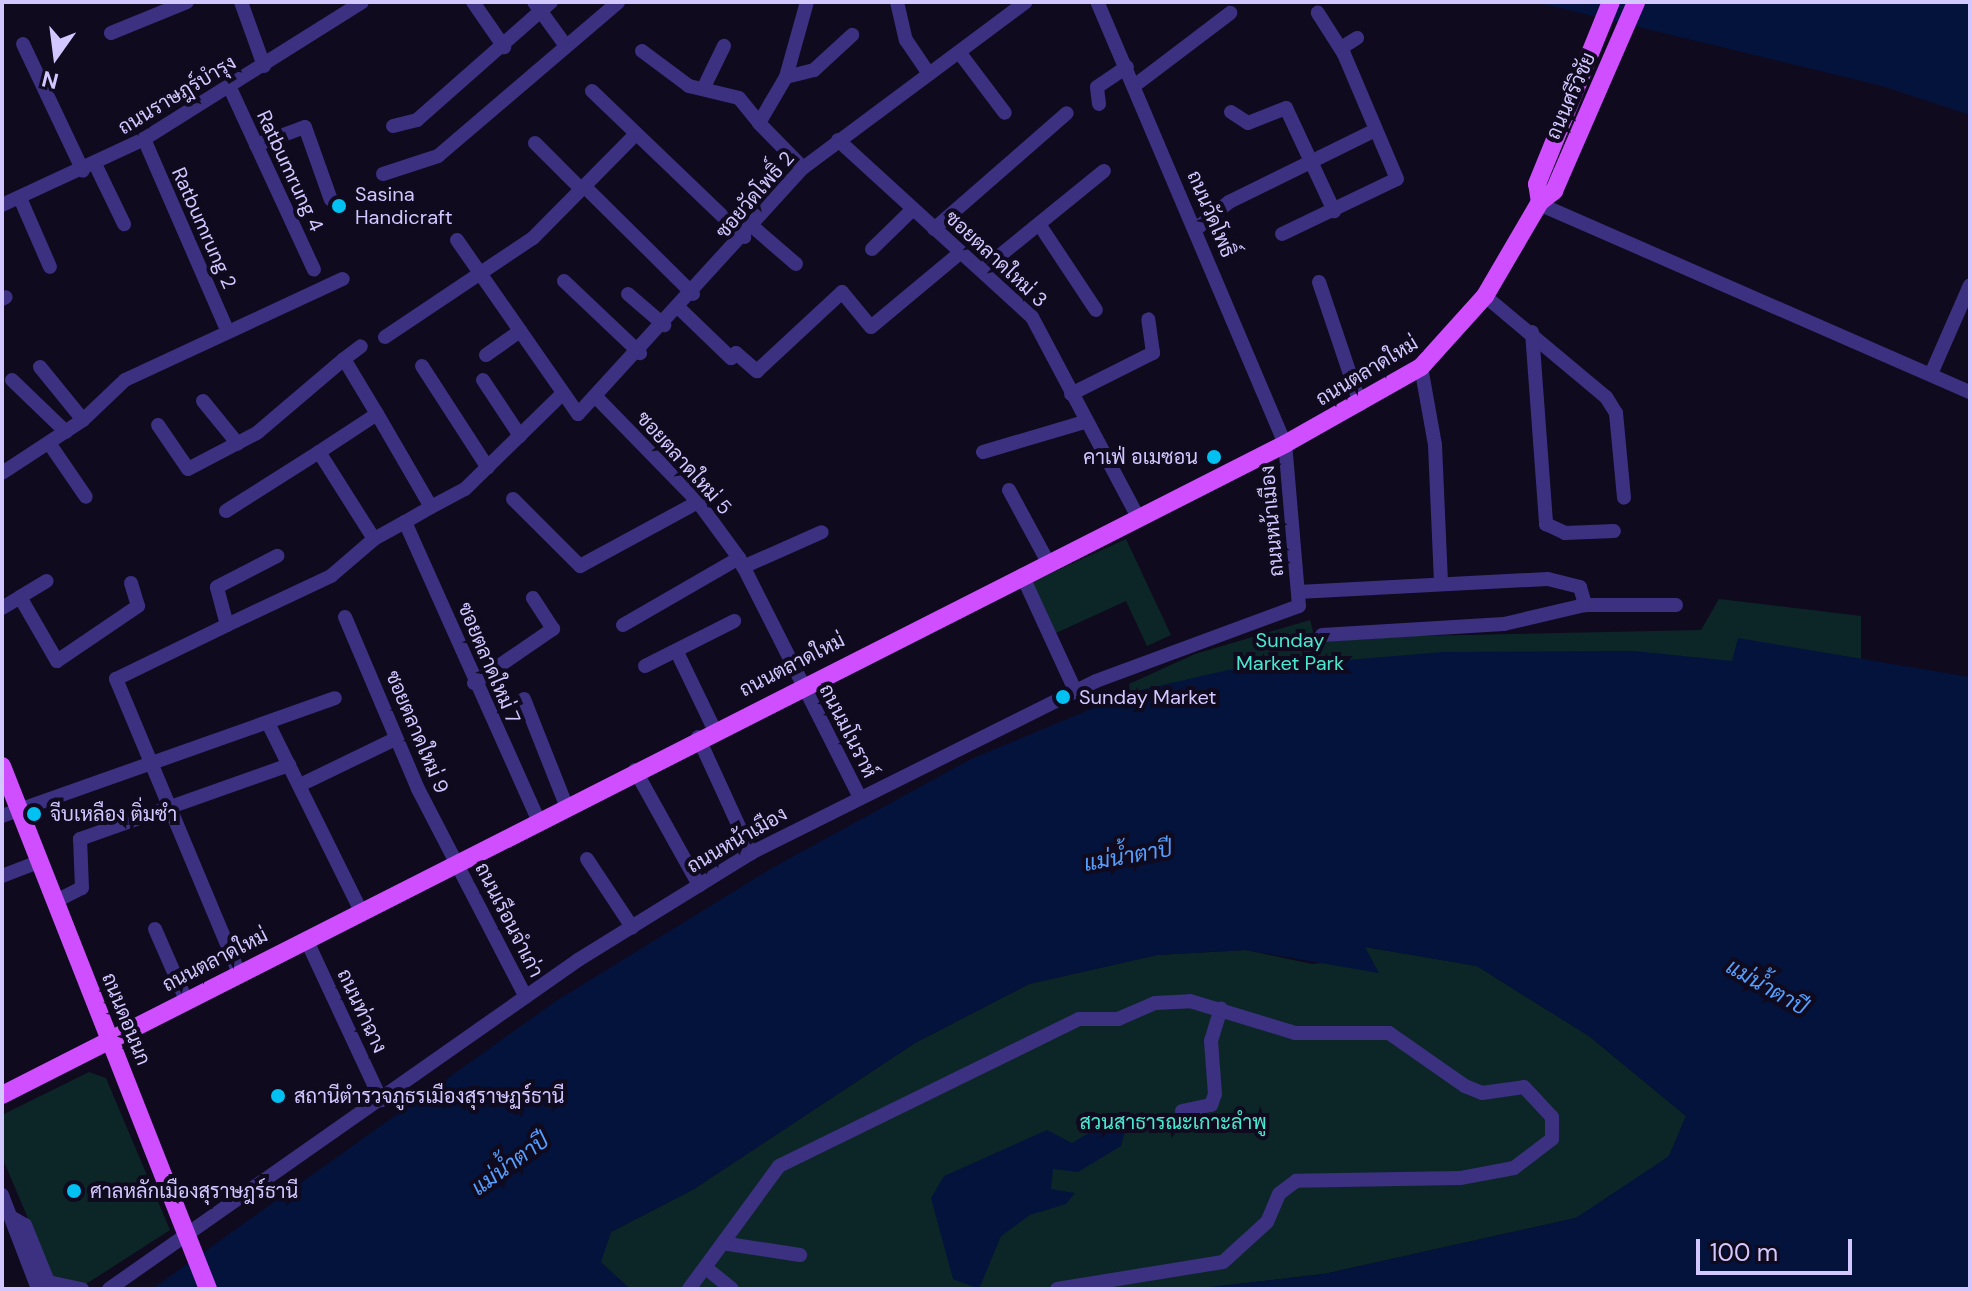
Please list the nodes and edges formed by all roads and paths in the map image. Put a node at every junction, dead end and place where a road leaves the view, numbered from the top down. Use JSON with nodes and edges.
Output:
{"nodes":[{"id":1,"x":187,"y":2,"type":"edge"},
{"id":2,"x":241,"y":2,"type":"edge"},
{"id":3,"x":362,"y":2,"type":"edge"},
{"id":4,"x":473,"y":2,"type":"edge"},
{"id":5,"x":618,"y":2,"type":"edge"},
{"id":6,"x":807,"y":2,"type":"edge"},
{"id":7,"x":897,"y":2,"type":"edge"},
{"id":8,"x":1026,"y":2,"type":"edge"},
{"id":9,"x":1097,"y":2,"type":"edge"},
{"id":10,"x":1611,"y":2,"type":"edge"},
{"id":11,"x":1636,"y":2,"type":"edge"},
{"id":12,"x":542,"y":6,"type":"edge"},
{"id":13,"x":1230,"y":13,"type":"dead end"},
{"id":14,"x":1318,"y":13,"type":"dead end"},
{"id":15,"x":111,"y":33,"type":"dead end"},
{"id":16,"x":852,"y":35,"type":"dead end"},
{"id":17,"x":1357,"y":38,"type":"dead end"},
{"id":18,"x":23,"y":44,"type":"dead end"},
{"id":19,"x":566,"y":46,"type":"junction"},
{"id":20,"x":724,"y":46,"type":"dead end"},
{"id":21,"x":504,"y":47,"type":"junction"},
{"id":22,"x":1341,"y":48,"type":"junction"},
{"id":23,"x":642,"y":51,"type":"dead end"},
{"id":24,"x":959,"y":52,"type":"junction"},
{"id":25,"x":264,"y":66,"type":"junction"},
{"id":26,"x":1127,"y":67,"type":"junction"},
{"id":27,"x":929,"y":74,"type":"junction"},
{"id":28,"x":786,"y":77,"type":"junction"},
{"id":29,"x":1134,"y":86,"type":"junction"},
{"id":30,"x":230,"y":88,"type":"junction"},
{"id":31,"x":703,"y":89,"type":"junction"},
{"id":32,"x":592,"y":91,"type":"dead end"},
{"id":33,"x":1099,"y":104,"type":"dead end"},
{"id":34,"x":1231,"y":112,"type":"dead end"},
{"id":35,"x":1005,"y":113,"type":"dead end"},
{"id":36,"x":1067,"y":113,"type":"dead end"},
{"id":37,"x":759,"y":123,"type":"junction"},
{"id":38,"x":393,"y":126,"type":"dead end"},
{"id":39,"x":1373,"y":131,"type":"junction"},
{"id":40,"x":635,"y":135,"type":"junction"},
{"id":41,"x":144,"y":139,"type":"junction"},
{"id":42,"x":838,"y":140,"type":"junction"},
{"id":43,"x":535,"y":143,"type":"dead end"},
{"id":44,"x":256,"y":145,"type":"junction"},
{"id":45,"x":1310,"y":162,"type":"junction"},
{"id":46,"x":89,"y":168,"type":"junction"},
{"id":47,"x":803,"y":168,"type":"junction"},
{"id":48,"x":1104,"y":171,"type":"dead end"},
{"id":49,"x":383,"y":174,"type":"dead end"},
{"id":50,"x":584,"y":188,"type":"junction"},
{"id":51,"x":20,"y":198,"type":"junction"},
{"id":52,"x":331,"y":200,"type":"dead end"},
{"id":53,"x":3,"y":202,"type":"edge"},
{"id":54,"x":1539,"y":203,"type":"junction"},
{"id":55,"x":913,"y":209,"type":"junction"},
{"id":56,"x":1334,"y":211,"type":"junction"},
{"id":57,"x":124,"y":224,"type":"dead end"},
{"id":58,"x":1039,"y":224,"type":"junction"},
{"id":59,"x":934,"y":229,"type":"junction"},
{"id":60,"x":1196,"y":229,"type":"junction"},
{"id":61,"x":748,"y":232,"type":"junction"},
{"id":62,"x":1282,"y":234,"type":"dead end"},
{"id":63,"x":457,"y":240,"type":"dead end"},
{"id":64,"x":872,"y":249,"type":"dead end"},
{"id":65,"x":961,"y":252,"type":"junction"},
{"id":66,"x":796,"y":264,"type":"dead end"},
{"id":67,"x":50,"y":267,"type":"dead end"},
{"id":68,"x":314,"y":270,"type":"dead end"},
{"id":69,"x":982,"y":270,"type":"junction"},
{"id":70,"x":481,"y":273,"type":"junction"},
{"id":71,"x":343,"y":279,"type":"dead end"},
{"id":72,"x":564,"y":281,"type":"dead end"},
{"id":73,"x":1319,"y":282,"type":"dead end"},
{"id":74,"x":1970,"y":285,"type":"edge"},
{"id":75,"x":628,"y":294,"type":"dead end"},
{"id":76,"x":693,"y":294,"type":"junction"},
{"id":77,"x":1485,"y":296,"type":"junction"},
{"id":78,"x":680,"y":309,"type":"junction"},
{"id":79,"x":1096,"y":310,"type":"dead end"},
{"id":80,"x":1148,"y":319,"type":"dead end"},
{"id":81,"x":664,"y":325,"type":"junction"},
{"id":82,"x":520,"y":331,"type":"junction"},
{"id":83,"x":228,"y":332,"type":"junction"},
{"id":84,"x":1532,"y":332,"type":"junction"},
{"id":85,"x":385,"y":337,"type":"dead end"},
{"id":86,"x":361,"y":346,"type":"dead end"},
{"id":87,"x":640,"y":353,"type":"junction"},
{"id":88,"x":486,"y":355,"type":"dead end"},
{"id":89,"x":344,"y":359,"type":"junction"},
{"id":90,"x":422,"y":366,"type":"dead end"},
{"id":91,"x":40,"y":367,"type":"dead end"},
{"id":92,"x":1421,"y":367,"type":"junction"},
{"id":93,"x":1931,"y":374,"type":"junction"},
{"id":94,"x":12,"y":380,"type":"dead end"},
{"id":95,"x":483,"y":380,"type":"dead end"},
{"id":96,"x":1970,"y":392,"type":"edge"},
{"id":97,"x":563,"y":393,"type":"junction"},
{"id":98,"x":1071,"y":394,"type":"junction"},
{"id":99,"x":598,"y":399,"type":"junction"},
{"id":100,"x":203,"y":401,"type":"dead end"},
{"id":101,"x":1360,"y":404,"type":"junction"},
{"id":102,"x":377,"y":414,"type":"junction"},
{"id":103,"x":83,"y":420,"type":"junction"},
{"id":104,"x":1084,"y":422,"type":"junction"},
{"id":105,"x":158,"y":425,"type":"dead end"},
{"id":106,"x":66,"y":432,"type":"junction"},
{"id":107,"x":520,"y":436,"type":"junction"},
{"id":108,"x":49,"y":443,"type":"junction"},
{"id":109,"x":238,"y":444,"type":"junction"},
{"id":110,"x":1285,"y":444,"type":"junction"},
{"id":111,"x":319,"y":452,"type":"junction"},
{"id":112,"x":983,"y":452,"type":"dead end"},
{"id":113,"x":488,"y":468,"type":"junction"},
{"id":114,"x":2,"y":473,"type":"edge"},
{"id":115,"x":1009,"y":490,"type":"dead end"},
{"id":116,"x":86,"y":497,"type":"dead end"},
{"id":117,"x":1624,"y":498,"type":"dead end"},
{"id":118,"x":513,"y":499,"type":"dead end"},
{"id":119,"x":698,"y":502,"type":"junction"},
{"id":120,"x":431,"y":507,"type":"junction"},
{"id":121,"x":226,"y":511,"type":"dead end"},
{"id":122,"x":1138,"y":517,"type":"junction"},
{"id":123,"x":405,"y":522,"type":"junction"},
{"id":124,"x":1614,"y":531,"type":"dead end"},
{"id":125,"x":822,"y":532,"type":"dead end"},
{"id":126,"x":374,"y":539,"type":"junction"},
{"id":127,"x":277,"y":556,"type":"dead end"},
{"id":128,"x":741,"y":562,"type":"junction"},
{"id":129,"x":1048,"y":562,"type":"junction"},
{"id":130,"x":1022,"y":575,"type":"junction"},
{"id":131,"x":1441,"y":580,"type":"junction"},
{"id":132,"x":47,"y":581,"type":"dead end"},
{"id":133,"x":131,"y":583,"type":"dead end"},
{"id":134,"x":1298,"y":592,"type":"junction"},
{"id":135,"x":20,"y":597,"type":"junction"},
{"id":136,"x":533,"y":598,"type":"dead end"},
{"id":137,"x":1585,"y":605,"type":"junction"},
{"id":138,"x":1676,"y":605,"type":"dead end"},
{"id":139,"x":2,"y":608,"type":"edge"},
{"id":140,"x":345,"y":617,"type":"dead end"},
{"id":141,"x":734,"y":621,"type":"dead end"},
{"id":142,"x":227,"y":625,"type":"junction"},
{"id":143,"x":623,"y":625,"type":"dead end"},
{"id":144,"x":1322,"y":635,"type":"dead end"},
{"id":145,"x":677,"y":652,"type":"junction"},
{"id":146,"x":645,"y":666,"type":"dead end"},
{"id":147,"x":474,"y":683,"type":"junction"},
{"id":148,"x":802,"y":685,"type":"junction"},
{"id":149,"x":1075,"y":690,"type":"junction"},
{"id":150,"x":335,"y":698,"type":"dead end"},
{"id":151,"x":524,"y":699,"type":"dead end"},
{"id":152,"x":268,"y":723,"type":"junction"},
{"id":153,"x":706,"y":733,"type":"junction"},
{"id":154,"x":395,"y":739,"type":"junction"},
{"id":155,"x":289,"y":765,"type":"junction"},
{"id":156,"x":2,"y":766,"type":"edge"},
{"id":157,"x":152,"y":766,"type":"junction"},
{"id":158,"x":635,"y":770,"type":"junction"},
{"id":159,"x":300,"y":785,"type":"junction"},
{"id":160,"x":859,"y":796,"type":"junction"},
{"id":161,"x":566,"y":805,"type":"junction"},
{"id":162,"x":171,"y":808,"type":"junction"},
{"id":163,"x":10,"y":813,"type":"edge"},
{"id":164,"x":538,"y":820,"type":"junction"},
{"id":165,"x":751,"y":853,"type":"junction"},
{"id":166,"x":587,"y":859,"type":"dead end"},
{"id":167,"x":38,"y":862,"type":"junction"},
{"id":168,"x":456,"y":862,"type":"junction"},
{"id":169,"x":2,"y":876,"type":"edge"},
{"id":170,"x":699,"y":885,"type":"junction"},
{"id":171,"x":54,"y":902,"type":"junction"},
{"id":172,"x":361,"y":911,"type":"junction"},
{"id":173,"x":632,"y":927,"type":"junction"},
{"id":174,"x":155,"y":929,"type":"dead end"},
{"id":175,"x":306,"y":939,"type":"junction"},
{"id":176,"x":239,"y":973,"type":"junction"},
{"id":177,"x":526,"y":997,"type":"junction"},
{"id":178,"x":186,"y":1000,"type":"junction"},
{"id":179,"x":1221,"y":1008,"type":"junction"},
{"id":180,"x":110,"y":1038,"type":"junction"},
{"id":181,"x":2,"y":1095,"type":"edge"},
{"id":182,"x":381,"y":1100,"type":"junction"},
{"id":183,"x":1182,"y":1111,"type":"dead end"},
{"id":184,"x":2,"y":1195,"type":"edge"},
{"id":185,"x":728,"y":1244,"type":"junction"},
{"id":186,"x":800,"y":1255,"type":"dead end"},
{"id":187,"x":706,"y":1268,"type":"junction"},
{"id":188,"x":40,"y":1286,"type":"edge"},
{"id":189,"x":82,"y":1289,"type":"edge"},
{"id":190,"x":109,"y":1289,"type":"edge"},
{"id":191,"x":208,"y":1289,"type":"edge"},
{"id":192,"x":689,"y":1289,"type":"edge"},
{"id":193,"x":732,"y":1289,"type":"edge"},
{"id":194,"x":1057,"y":1289,"type":"edge"}],
"edges":[{"from":1,"to":15,"type":"street"},
{"from":2,"to":25,"type":"street"},
{"from":3,"to":25,"type":"street","name":"ถนนราษฎร์บำรุง"},
{"from":4,"to":21,"type":"street"},
{"from":5,"to":19,"type":"street"},
{"from":6,"to":28,"type":"street"},
{"from":7,"to":27,"type":"street"},
{"from":8,"to":24,"type":"street","name":"ซอยวัดโพธิ์ 2"},
{"from":9,"to":26,"type":"street","name":"ถนนวัดโพธิ์"},
{"from":10,"to":54,"type":"main road","name":"ถนนศรีวิชัย"},
{"from":11,"to":54,"type":"main road","name":"ถนนศรีวิชัย"},
{"from":12,"to":19,"type":"street"},
{"from":12,"to":21,"type":"street"},
{"from":13,"to":29,"type":"street"},
{"from":14,"to":22,"type":"street"},
{"from":16,"to":28,"type":"street"},
{"from":17,"to":22,"type":"street"},
{"from":18,"to":46,"type":"street"},
{"from":19,"to":49,"type":"street"},
{"from":20,"to":31,"type":"street"},
{"from":21,"to":38,"type":"street"},
{"from":22,"to":39,"type":"street"},
{"from":23,"to":31,"type":"street"},
{"from":24,"to":27,"type":"street","name":"ซอยวัดโพธิ์ 2"},
{"from":24,"to":35,"type":"street"},
{"from":25,"to":30,"type":"street","name":"ถนนราษฎร์บำรุง"},
{"from":26,"to":29,"type":"street","name":"ถนนวัดโพธิ์"},
{"from":26,"to":33,"type":"street"},
{"from":27,"to":42,"type":"street","name":"ซอยวัดโพธิ์ 2"},
{"from":28,"to":37,"type":"street"},
{"from":29,"to":60,"type":"street","name":"ถนนวัดโพธิ์"},
{"from":30,"to":41,"type":"street","name":"ถนนราษฎร์บำรุง"},
{"from":30,"to":44,"type":"street","name":"Ratbumrung 4"},
{"from":31,"to":37,"type":"street"},
{"from":32,"to":40,"type":"street"},
{"from":34,"to":45,"type":"street"},
{"from":36,"to":59,"type":"street"},
{"from":37,"to":47,"type":"street"},
{"from":39,"to":45,"type":"street"},
{"from":39,"to":56,"type":"street"},
{"from":40,"to":50,"type":"street"},
{"from":40,"to":61,"type":"street"},
{"from":41,"to":46,"type":"street","name":"ถนนราษฎร์บำรุง"},
{"from":41,"to":83,"type":"street","name":"Ratbumrung 2"},
{"from":42,"to":47,"type":"street","name":"ซอยวัดโพธิ์ 2"},
{"from":42,"to":55,"type":"street","name":"ซอยตลาดใหม่ 3"},
{"from":43,"to":50,"type":"street"},
{"from":44,"to":52,"type":"street"},
{"from":44,"to":68,"type":"street","name":"Ratbumrung 4"},
{"from":45,"to":56,"type":"street"},
{"from":45,"to":60,"type":"street"},
{"from":46,"to":51,"type":"street","name":"ถนนราษฎร์บำรุง"},
{"from":46,"to":57,"type":"street"},
{"from":47,"to":61,"type":"street","name":"ซอยวัดโพธิ์ 2"},
{"from":48,"to":58,"type":"street"},
{"from":50,"to":70,"type":"street"},
{"from":50,"to":76,"type":"street"},
{"from":51,"to":53,"type":"street","name":"ถนนราษฎร์บำรุง"},
{"from":51,"to":67,"type":"street"},
{"from":54,"to":77,"type":"main road","name":"ถนนตลาดใหม่"},
{"from":54,"to":93,"type":"street"},
{"from":55,"to":59,"type":"street","name":"ซอยตลาดใหม่ 3"},
{"from":55,"to":64,"type":"street"},
{"from":56,"to":62,"type":"street"},
{"from":58,"to":69,"type":"street"},
{"from":58,"to":79,"type":"street"},
{"from":59,"to":65,"type":"street","name":"ซอยตลาดใหม่ 3"},
{"from":60,"to":110,"type":"street","name":"ถนนวัดโพธิ์"},
{"from":61,"to":66,"type":"street"},
{"from":61,"to":76,"type":"street","name":"ซอยวัดโพธิ์ 2"},
{"from":63,"to":70,"type":"street"},
{"from":65,"to":69,"type":"street","name":"ซอยตลาดใหม่ 3"},
{"from":65,"to":78,"type":"street"},
{"from":69,"to":98,"type":"street","name":"ซอยตลาดใหม่ 3"},
{"from":70,"to":82,"type":"street"},
{"from":70,"to":85,"type":"street"},
{"from":71,"to":83,"type":"street"},
{"from":72,"to":87,"type":"street"},
{"from":73,"to":101,"type":"street"},
{"from":74,"to":93,"type":"street"},
{"from":75,"to":81,"type":"street"},
{"from":76,"to":78,"type":"street","name":"ซอยวัดโพธิ์ 2"},
{"from":77,"to":84,"type":"street"},
{"from":77,"to":92,"type":"main road","name":"ถนนตลาดใหม่"},
{"from":78,"to":81,"type":"street","name":"ซอยวัดโพธิ์ 2"},
{"from":80,"to":98,"type":"street"},
{"from":81,"to":87,"type":"street","name":"ซอยวัดโพธิ์ 2"},
{"from":82,"to":88,"type":"street"},
{"from":82,"to":97,"type":"street"},
{"from":83,"to":103,"type":"street"},
{"from":84,"to":117,"type":"street"},
{"from":84,"to":124,"type":"street"},
{"from":86,"to":89,"type":"street"},
{"from":87,"to":99,"type":"street","name":"ซอยวัดโพธิ์ 2"},
{"from":89,"to":102,"type":"street"},
{"from":89,"to":109,"type":"street"},
{"from":90,"to":113,"type":"street"},
{"from":91,"to":103,"type":"street"},
{"from":92,"to":101,"type":"main road","name":"ถนนตลาดใหม่"},
{"from":92,"to":131,"type":"street"},
{"from":93,"to":96,"type":"street"},
{"from":94,"to":106,"type":"street"},
{"from":95,"to":107,"type":"street"},
{"from":97,"to":99,"type":"street","name":"ซอยวัดโพธิ์ 2"},
{"from":97,"to":107,"type":"street"},
{"from":98,"to":104,"type":"street","name":"ซอยตลาดใหม่ 3"},
{"from":99,"to":119,"type":"street","name":"ซอยตลาดใหม่ 5"},
{"from":100,"to":109,"type":"street"},
{"from":101,"to":110,"type":"main road","name":"ถนนตลาดใหม่"},
{"from":102,"to":111,"type":"street"},
{"from":102,"to":120,"type":"street"},
{"from":103,"to":106,"type":"street"},
{"from":104,"to":112,"type":"street"},
{"from":104,"to":122,"type":"street","name":"ซอยตลาดใหม่ 3"},
{"from":105,"to":109,"type":"street"},
{"from":106,"to":108,"type":"street"},
{"from":107,"to":113,"type":"street"},
{"from":108,"to":114,"type":"street"},
{"from":108,"to":116,"type":"street"},
{"from":110,"to":122,"type":"main road","name":"ถนนตลาดใหม่"},
{"from":110,"to":134,"type":"street","name":"ถนนหน้าเมือง"},
{"from":111,"to":121,"type":"street"},
{"from":111,"to":126,"type":"street"},
{"from":113,"to":120,"type":"street"},
{"from":115,"to":129,"type":"street"},
{"from":118,"to":119,"type":"street"},
{"from":119,"to":128,"type":"street","name":"ซอยตลาดใหม่ 5"},
{"from":120,"to":123,"type":"street"},
{"from":122,"to":129,"type":"main road","name":"ถนนตลาดใหม่"},
{"from":123,"to":126,"type":"street"},
{"from":123,"to":147,"type":"street","name":"ซอยตลาดใหม่ 7"},
{"from":125,"to":128,"type":"street"},
{"from":126,"to":142,"type":"street"},
{"from":127,"to":142,"type":"street"},
{"from":128,"to":143,"type":"street"},
{"from":128,"to":148,"type":"street","name":"ซอยตลาดใหม่ 5"},
{"from":129,"to":130,"type":"main road","name":"ถนนตลาดใหม่"},
{"from":130,"to":148,"type":"main road","name":"ถนนตลาดใหม่"},
{"from":130,"to":149,"type":"street"},
{"from":131,"to":134,"type":"street"},
{"from":131,"to":137,"type":"street"},
{"from":132,"to":135,"type":"street"},
{"from":133,"to":135,"type":"street"},
{"from":134,"to":149,"type":"street","name":"ถนนหน้าเมือง"},
{"from":135,"to":139,"type":"street"},
{"from":136,"to":147,"type":"street"},
{"from":137,"to":138,"type":"street"},
{"from":137,"to":144,"type":"street"},
{"from":140,"to":154,"type":"street","name":"ซอยตลาดใหม่ 9"},
{"from":141,"to":145,"type":"street"},
{"from":142,"to":157,"type":"street"},
{"from":145,"to":146,"type":"street"},
{"from":145,"to":153,"type":"street"},
{"from":147,"to":164,"type":"street","name":"ซอยตลาดใหม่ 7"},
{"from":148,"to":153,"type":"main road","name":"ถนนตลาดใหม่"},
{"from":148,"to":160,"type":"street","name":"ถนนมโนราห์"},
{"from":149,"to":160,"type":"street","name":"ถนนหน้าเมือง"},
{"from":150,"to":152,"type":"street"},
{"from":151,"to":161,"type":"street"},
{"from":152,"to":155,"type":"street"},
{"from":152,"to":157,"type":"street"},
{"from":153,"to":158,"type":"main road","name":"ถนนตลาดใหม่"},
{"from":153,"to":165,"type":"street"},
{"from":154,"to":159,"type":"street"},
{"from":154,"to":168,"type":"street","name":"ซอยตลาดใหม่ 9"},
{"from":155,"to":159,"type":"street"},
{"from":155,"to":162,"type":"street"},
{"from":156,"to":163,"type":"main road","name":"ถนนดอนนก"},
{"from":157,"to":162,"type":"street"},
{"from":157,"to":163,"type":"street"},
{"from":158,"to":161,"type":"main road","name":"ถนนตลาดใหม่"},
{"from":158,"to":170,"type":"street"},
{"from":159,"to":172,"type":"street"},
{"from":160,"to":165,"type":"street","name":"ถนนหน้าเมือง"},
{"from":161,"to":164,"type":"main road","name":"ถนนตลาดใหม่"},
{"from":162,"to":171,"type":"street"},
{"from":162,"to":176,"type":"street"},
{"from":163,"to":167,"type":"main road","name":"ถนนดอนนก"},
{"from":164,"to":168,"type":"main road","name":"ถนนตลาดใหม่"},
{"from":165,"to":170,"type":"street","name":"ถนนหน้าเมือง"},
{"from":166,"to":173,"type":"street"},
{"from":167,"to":169,"type":"street"},
{"from":167,"to":171,"type":"main road","name":"ถนนดอนนก"},
{"from":168,"to":172,"type":"main road","name":"ถนนตลาดใหม่"},
{"from":168,"to":177,"type":"street","name":"ถนนเรือนจำเก่า"},
{"from":170,"to":173,"type":"street","name":"ถนนหน้าเมือง"},
{"from":171,"to":180,"type":"main road","name":"ถนนดอนนก"},
{"from":172,"to":175,"type":"main road","name":"ถนนตลาดใหม่"},
{"from":173,"to":177,"type":"street","name":"ถนนหน้าเมือง"},
{"from":174,"to":178,"type":"street"},
{"from":175,"to":176,"type":"main road","name":"ถนนตลาดใหม่"},
{"from":175,"to":182,"type":"street","name":"ถนนท่าฉาง"},
{"from":176,"to":178,"type":"main road","name":"ถนนตลาดใหม่"},
{"from":177,"to":182,"type":"street","name":"ถนนหน้าเมือง"},
{"from":178,"to":180,"type":"main road","name":"ถนนตลาดใหม่"},
{"from":179,"to":183,"type":"street"},
{"from":179,"to":185,"type":"street"},
{"from":179,"to":194,"type":"street"},
{"from":180,"to":181,"type":"main road","name":"ถนนตลาดใหม่"},
{"from":180,"to":191,"type":"main road","name":"ถนนดอนนก"},
{"from":182,"to":190,"type":"street","name":"ถนนหน้าเมือง"},
{"from":184,"to":188,"type":"street"},
{"from":185,"to":186,"type":"street"},
{"from":185,"to":187,"type":"street"},
{"from":187,"to":192,"type":"street"},
{"from":187,"to":193,"type":"street"},
{"from":188,"to":189,"type":"street"}]}
